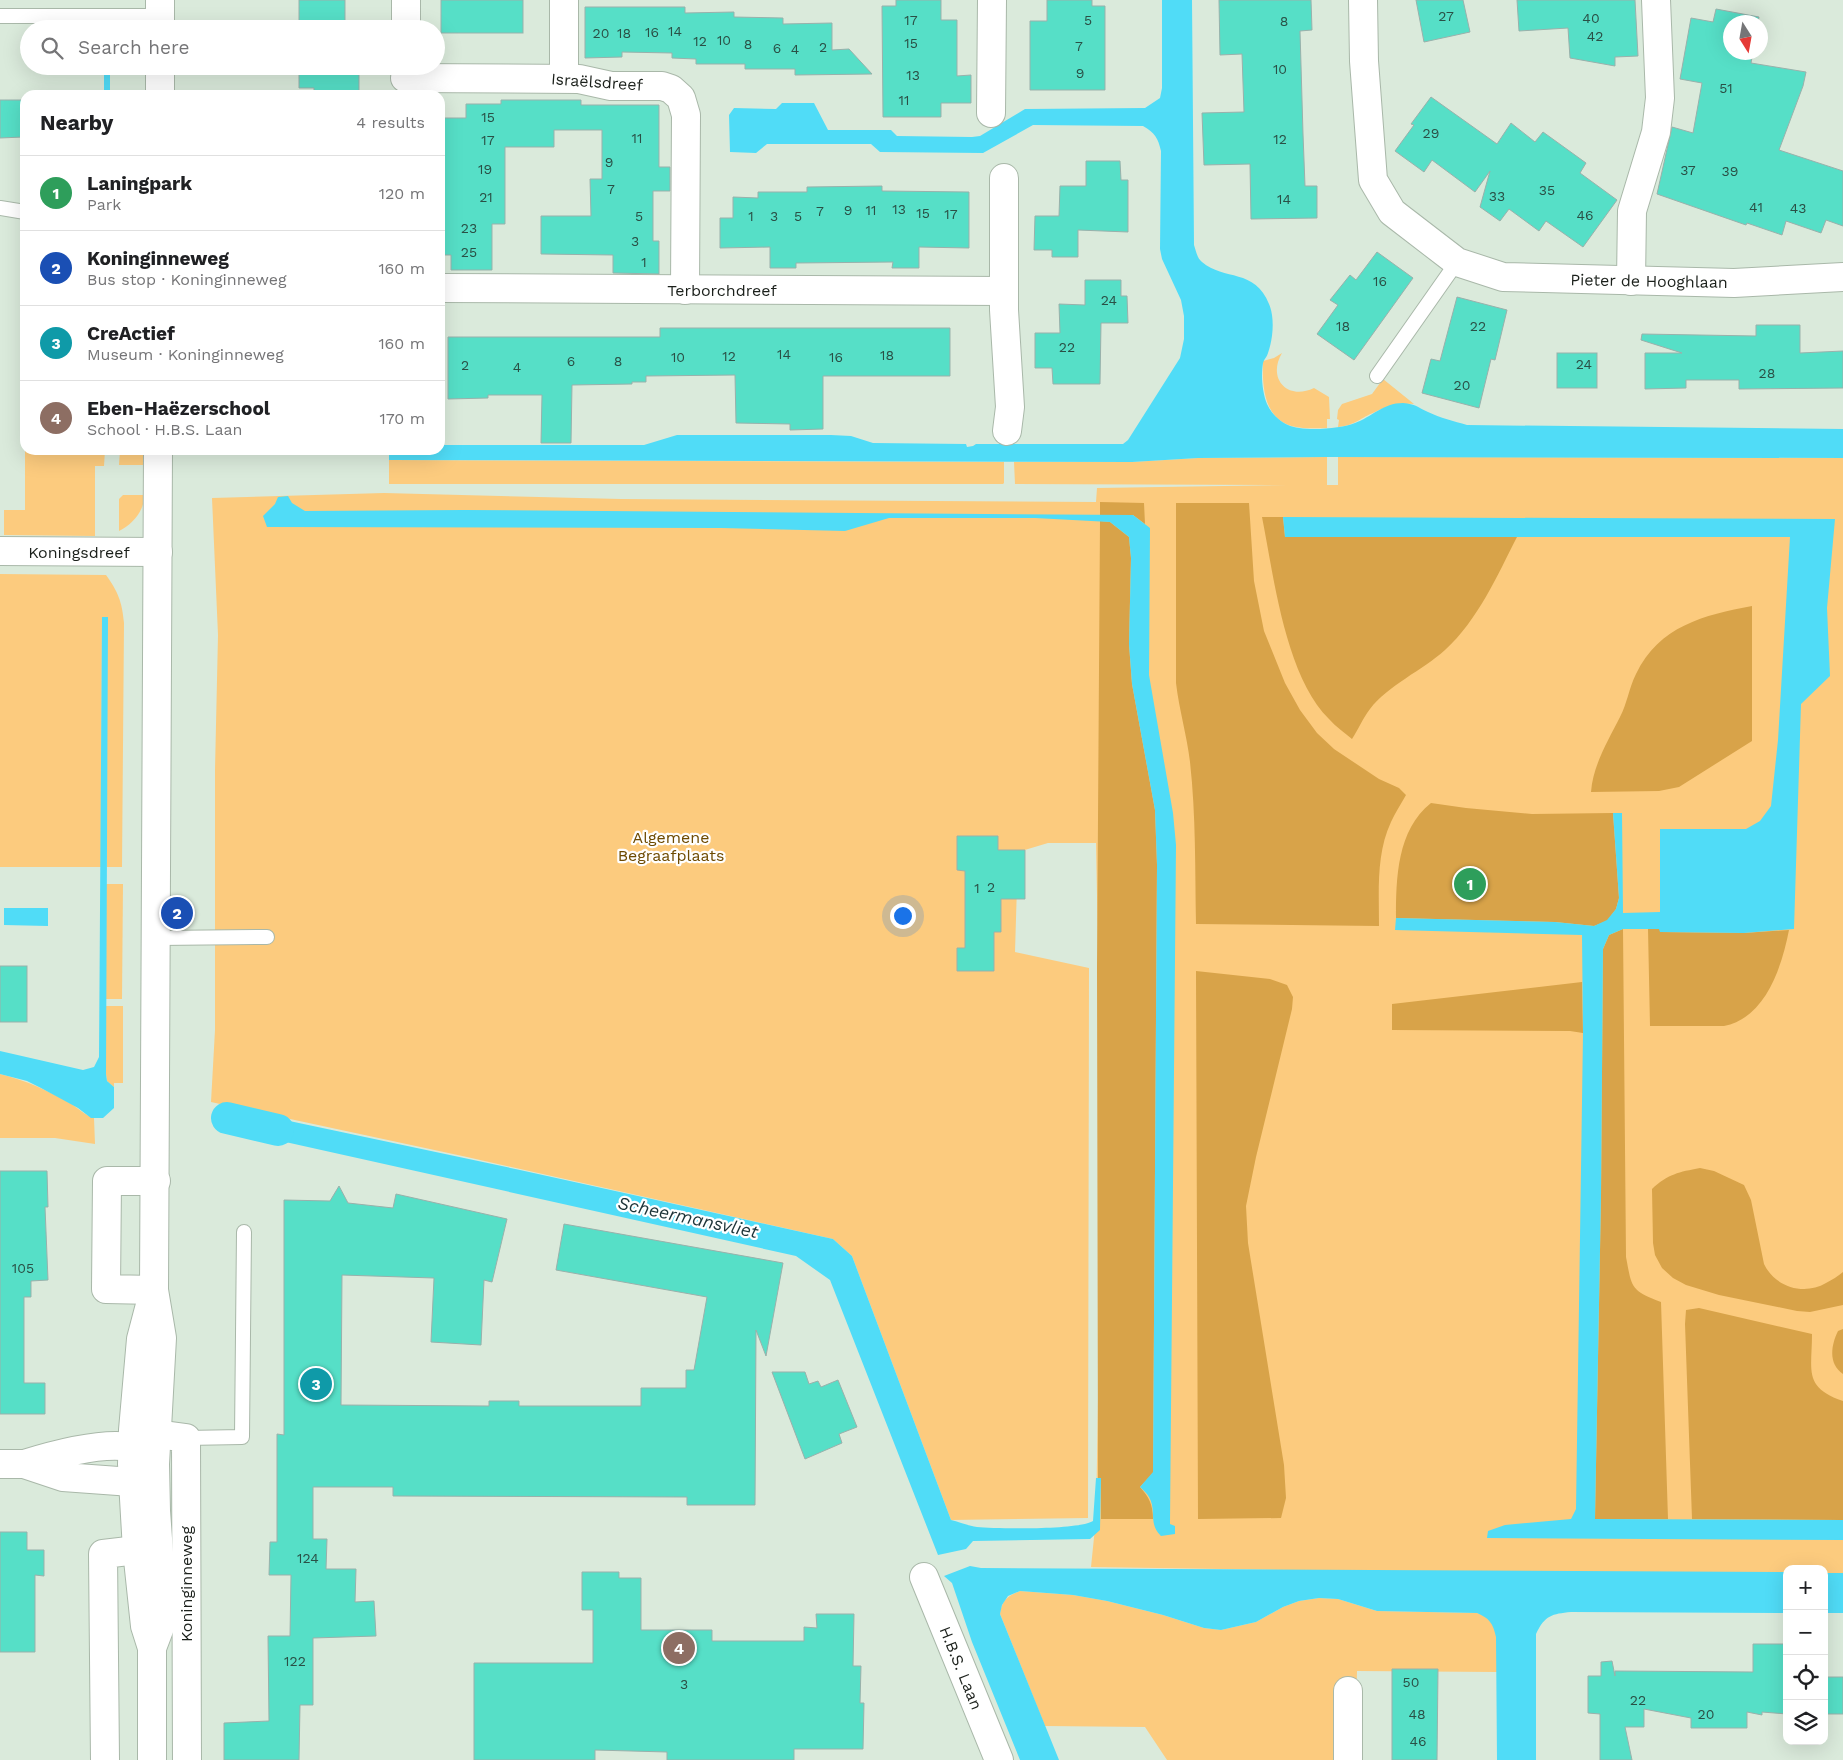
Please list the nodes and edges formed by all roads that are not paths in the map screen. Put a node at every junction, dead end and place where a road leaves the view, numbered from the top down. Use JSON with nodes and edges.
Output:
{"nodes":[{"id":1,"x":406,"y":0,"type":"edge"},
{"id":2,"x":564,"y":0,"type":"edge"},
{"id":3,"x":992,"y":0,"type":"edge"},
{"id":4,"x":1363,"y":0,"type":"edge"},
{"id":5,"x":1656,"y":0,"type":"edge"},
{"id":6,"x":160,"y":15,"type":"edge"},
{"id":7,"x":0,"y":16,"type":"edge"},
{"id":8,"x":406,"y":20,"type":"edge"},
{"id":9,"x":160,"y":75,"type":"edge"},
{"id":10,"x":564,"y":78,"type":"junction"},
{"id":11,"x":406,"y":80,"type":"edge"},
{"id":12,"x":160,"y":90,"type":"edge"},
{"id":13,"x":992,"y":113,"type":"dead end"},
{"id":14,"x":1004,"y":178,"type":"dead end"},
{"id":15,"x":0,"y":208,"type":"edge"},
{"id":16,"x":20,"y":211,"type":"edge"},
{"id":17,"x":1457,"y":262,"type":"junction"},
{"id":18,"x":1843,"y":277,"type":"edge"},
{"id":19,"x":1631,"y":281,"type":"junction"},
{"id":20,"x":445,"y":288,"type":"edge"},
{"id":21,"x":686,"y":290,"type":"junction"},
{"id":22,"x":1004,"y":292,"type":"junction"},
{"id":23,"x":1377,"y":376,"type":"dead end"},
{"id":24,"x":1007,"y":431,"type":"dead end"},
{"id":25,"x":158,"y":455,"type":"edge"},
{"id":26,"x":0,"y":551,"type":"edge"},
{"id":27,"x":158,"y":552,"type":"junction"},
{"id":28,"x":267,"y":937,"type":"dead end"},
{"id":29,"x":156,"y":938,"type":"junction"},
{"id":30,"x":156,"y":1181,"type":"junction"},
{"id":31,"x":244,"y":1232,"type":"dead end"},
{"id":32,"x":154,"y":1290,"type":"junction"},
{"id":33,"x":140,"y":1437,"type":"junction"},
{"id":34,"x":186,"y":1438,"type":"junction"},
{"id":35,"x":12,"y":1464,"type":"edge"},
{"id":36,"x":155,"y":1464,"type":"junction"},
{"id":37,"x":132,"y":1482,"type":"junction"},
{"id":38,"x":137,"y":1550,"type":"junction"},
{"id":39,"x":924,"y":1577,"type":"dead end"},
{"id":40,"x":152,"y":1648,"type":"junction"},
{"id":41,"x":1348,"y":1691,"type":"dead end"},
{"id":42,"x":105,"y":1760,"type":"edge"},
{"id":43,"x":152,"y":1760,"type":"edge"},
{"id":44,"x":186,"y":1760,"type":"edge"},
{"id":45,"x":999,"y":1760,"type":"edge"},
{"id":46,"x":1348,"y":1760,"type":"edge"}],
"edges":[{"from":1,"to":8,"type":"street"},
{"from":2,"to":10,"type":"street"},
{"from":3,"to":13,"type":"street"},
{"from":4,"to":17,"type":"street","name":"Pieter de Hooghlaan"},
{"from":5,"to":19,"type":"street"},
{"from":6,"to":7,"type":"lane"},
{"from":9,"to":12,"type":"street"},
{"from":10,"to":11,"type":"street","name":"Israëlsdreef"},
{"from":10,"to":21,"type":"street","name":"Israëlsdreef"},
{"from":14,"to":22,"type":"street"},
{"from":15,"to":16,"type":"lane"},
{"from":17,"to":19,"type":"street","name":"Pieter de Hooghlaan"},
{"from":17,"to":23,"type":"lane"},
{"from":18,"to":19,"type":"street","name":"Pieter de Hooghlaan"},
{"from":20,"to":21,"type":"street","name":"Terborchdreef"},
{"from":21,"to":22,"type":"street","name":"Terborchdreef"},
{"from":22,"to":24,"type":"street"},
{"from":25,"to":27,"type":"street","name":"Koninginneweg"},
{"from":26,"to":27,"type":"street","name":"Koningsdreef"},
{"from":27,"to":29,"type":"street","name":"Koninginneweg"},
{"from":28,"to":29,"type":"lane"},
{"from":29,"to":30,"type":"street","name":"Koninginneweg"},
{"from":30,"to":32,"type":"street","name":"Koninginneweg"},
{"from":30,"to":32,"type":"street"},
{"from":31,"to":34,"type":"lane"},
{"from":32,"to":33,"type":"street","name":"Koninginneweg"},
{"from":33,"to":34,"type":"street"},
{"from":33,"to":35,"type":"street"},
{"from":33,"to":36,"type":"street"},
{"from":33,"to":37,"type":"street","name":"Koninginneweg"},
{"from":34,"to":44,"type":"street","name":"Koninginneweg"},
{"from":35,"to":37,"type":"street"},
{"from":36,"to":37,"type":"street"},
{"from":36,"to":40,"type":"street","name":"Koninginneweg"},
{"from":37,"to":38,"type":"street","name":"Koninginneweg"},
{"from":38,"to":40,"type":"street","name":"Koninginneweg"},
{"from":38,"to":42,"type":"street"},
{"from":39,"to":45,"type":"street","name":"H.B.S. Laan"},
{"from":40,"to":43,"type":"street","name":"Koninginneweg"},
{"from":41,"to":46,"type":"street"}]}
